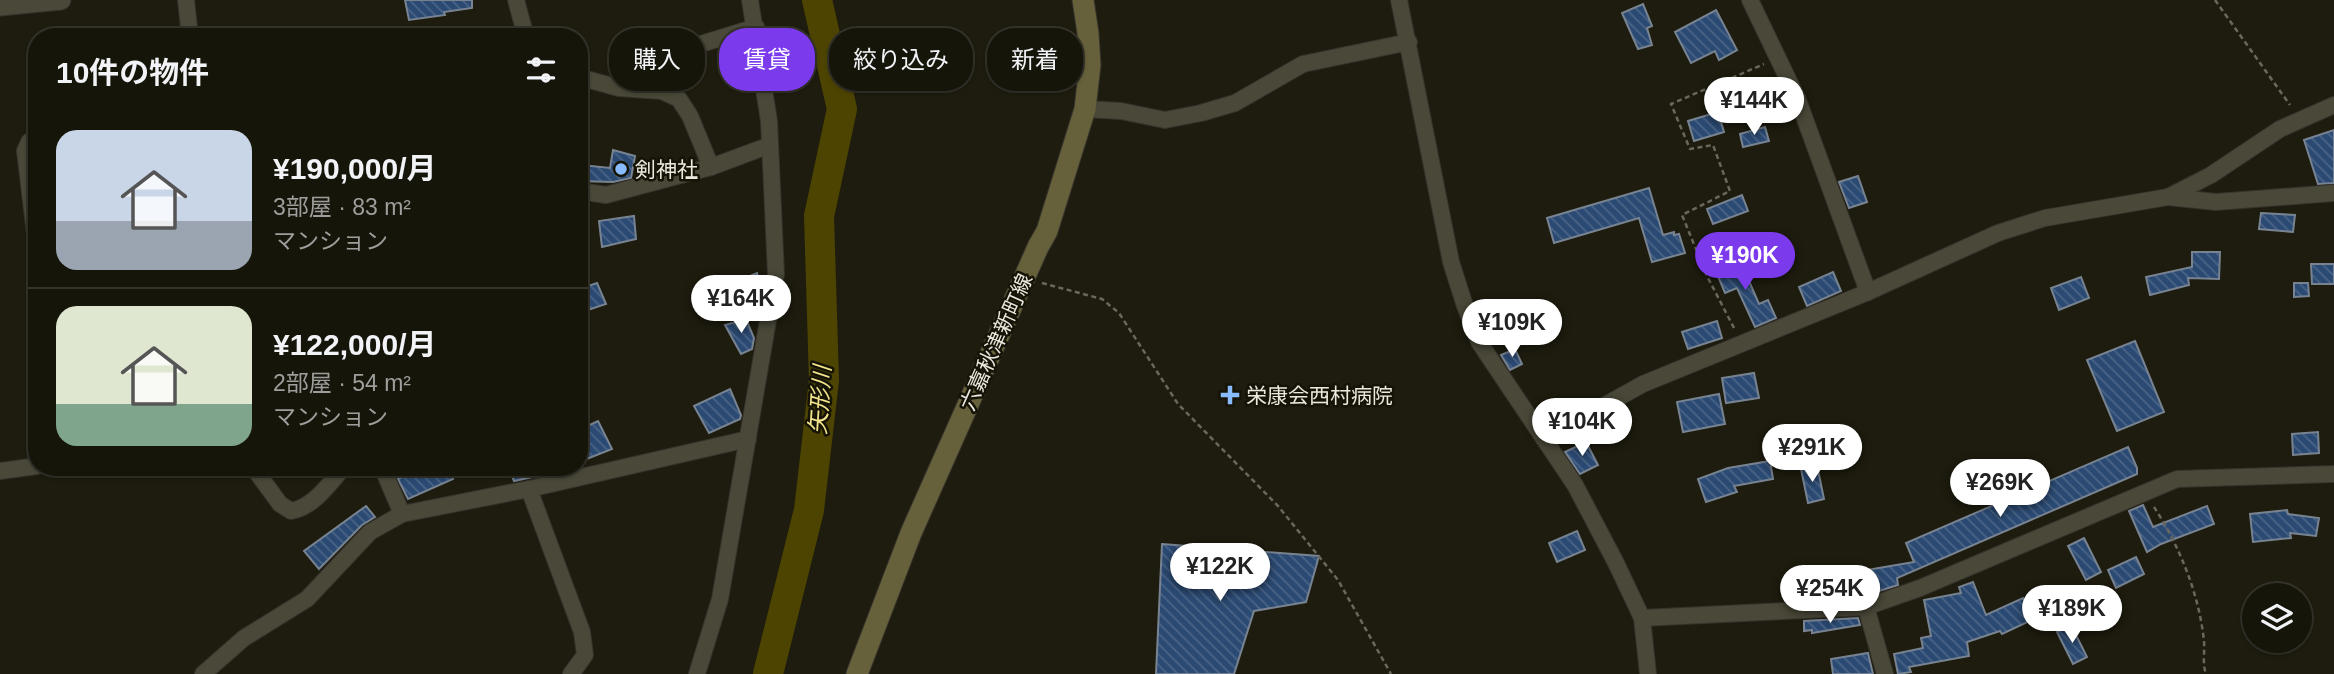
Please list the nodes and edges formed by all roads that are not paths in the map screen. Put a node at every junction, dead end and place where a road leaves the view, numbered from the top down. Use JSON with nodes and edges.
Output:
{"nodes":[{"id":1,"x":61,"y":0,"type":"edge"},
{"id":2,"x":186,"y":0,"type":"edge"},
{"id":3,"x":516,"y":0,"type":"edge"},
{"id":4,"x":750,"y":0,"type":"edge"},
{"id":5,"x":1083,"y":0,"type":"edge"},
{"id":6,"x":1399,"y":0,"type":"edge"},
{"id":7,"x":1750,"y":0,"type":"edge"},
{"id":8,"x":13,"y":3,"type":"edge"},
{"id":9,"x":756,"y":27,"type":"junction"},
{"id":10,"x":189,"y":28,"type":"edge"},
{"id":11,"x":524,"y":28,"type":"edge"},
{"id":12,"x":1409,"y":42,"type":"junction"},
{"id":13,"x":705,"y":43,"type":"edge"},
{"id":14,"x":588,"y":79,"type":"edge"},
{"id":15,"x":609,"y":85,"type":"edge"},
{"id":16,"x":662,"y":91,"type":"edge"},
{"id":17,"x":2334,"y":105,"type":"edge"},
{"id":18,"x":1085,"y":109,"type":"junction"},
{"id":19,"x":28,"y":144,"type":"edge"},
{"id":20,"x":771,"y":145,"type":"junction"},
{"id":21,"x":710,"y":167,"type":"junction"},
{"id":22,"x":28,"y":176,"type":"edge"},
{"id":23,"x":588,"y":192,"type":"edge"},
{"id":24,"x":2334,"y":193,"type":"edge"},
{"id":25,"x":2168,"y":197,"type":"junction"},
{"id":26,"x":1868,"y":292,"type":"junction"},
{"id":27,"x":748,"y":439,"type":"junction"},
{"id":28,"x":1544,"y":439,"type":"junction"},
{"id":29,"x":28,"y":467,"type":"edge"},
{"id":30,"x":0,"y":471,"type":"edge"},
{"id":31,"x":2334,"y":474,"type":"edge"},
{"id":32,"x":259,"y":476,"type":"edge"},
{"id":33,"x":336,"y":476,"type":"edge"},
{"id":34,"x":386,"y":476,"type":"edge"},
{"id":35,"x":586,"y":476,"type":"edge"},
{"id":36,"x":588,"y":476,"type":"edge"},
{"id":37,"x":529,"y":489,"type":"junction"},
{"id":38,"x":402,"y":514,"type":"junction"},
{"id":39,"x":1866,"y":607,"type":"junction"},
{"id":40,"x":1642,"y":618,"type":"junction"},
{"id":41,"x":203,"y":674,"type":"edge"},
{"id":42,"x":571,"y":674,"type":"edge"},
{"id":43,"x":698,"y":674,"type":"edge"},
{"id":44,"x":857,"y":674,"type":"edge"},
{"id":45,"x":1648,"y":674,"type":"edge"},
{"id":46,"x":1885,"y":674,"type":"edge"}],
"edges":[{"from":1,"to":8,"type":"street"},
{"from":2,"to":10,"type":"street"},
{"from":3,"to":11,"type":"street"},
{"from":4,"to":9,"type":"street"},
{"from":5,"to":18,"type":"main road","name":"六嘉秋津新町線"},
{"from":6,"to":12,"type":"street"},
{"from":7,"to":26,"type":"street"},
{"from":9,"to":13,"type":"street"},
{"from":9,"to":20,"type":"street"},
{"from":12,"to":18,"type":"street"},
{"from":12,"to":28,"type":"street"},
{"from":14,"to":15,"type":"street"},
{"from":16,"to":21,"type":"street"},
{"from":17,"to":25,"type":"street"},
{"from":18,"to":44,"type":"main road","name":"六嘉秋津新町線"},
{"from":19,"to":22,"type":"street"},
{"from":20,"to":21,"type":"street"},
{"from":20,"to":27,"type":"street"},
{"from":21,"to":23,"type":"street"},
{"from":24,"to":25,"type":"street"},
{"from":25,"to":26,"type":"street"},
{"from":26,"to":28,"type":"street"},
{"from":27,"to":36,"type":"street"},
{"from":27,"to":43,"type":"street"},
{"from":28,"to":40,"type":"street"},
{"from":29,"to":30,"type":"street"},
{"from":31,"to":39,"type":"street"},
{"from":32,"to":33,"type":"street"},
{"from":34,"to":38,"type":"street"},
{"from":35,"to":37,"type":"street"},
{"from":37,"to":38,"type":"street"},
{"from":37,"to":42,"type":"street"},
{"from":38,"to":41,"type":"street"},
{"from":39,"to":40,"type":"street"},
{"from":39,"to":46,"type":"street"},
{"from":40,"to":45,"type":"street"}]}
